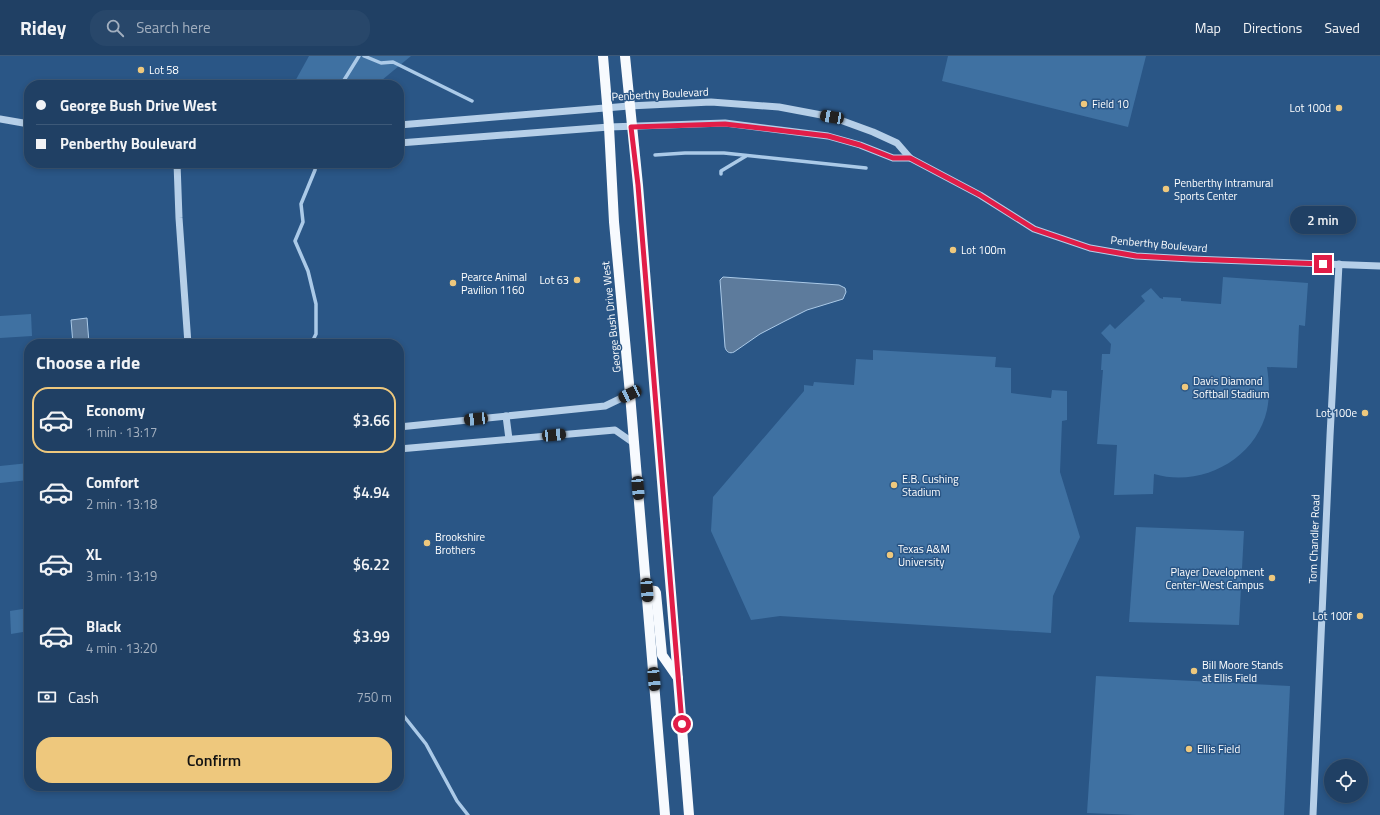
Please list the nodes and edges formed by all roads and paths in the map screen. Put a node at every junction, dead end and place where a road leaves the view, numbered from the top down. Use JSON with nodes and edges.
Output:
{"nodes":[{"id":1,"x":602,"y":56,"type":"edge"},
{"id":2,"x":626,"y":56,"type":"edge"},
{"id":3,"x":629,"y":106,"type":"junction"},
{"id":4,"x":607,"y":108,"type":"junction"},
{"id":5,"x":0,"y":119,"type":"edge"},
{"id":6,"x":24,"y":123,"type":"edge"},
{"id":7,"x":404,"y":125,"type":"edge"},
{"id":8,"x":631,"y":127,"type":"junction"},
{"id":9,"x":609,"y":128,"type":"junction"},
{"id":10,"x":404,"y":143,"type":"edge"},
{"id":11,"x":910,"y":158,"type":"junction"},
{"id":12,"x":177,"y":168,"type":"edge"},
{"id":13,"x":1339,"y":264,"type":"junction"},
{"id":14,"x":1380,"y":266,"type":"edge"},
{"id":15,"x":188,"y":339,"type":"edge"},
{"id":16,"x":630,"y":394,"type":"junction"},
{"id":17,"x":506,"y":416,"type":"junction"},
{"id":18,"x":404,"y":426,"type":"edge"},
{"id":19,"x":509,"y":439,"type":"junction"},
{"id":20,"x":635,"y":444,"type":"junction"},
{"id":21,"x":404,"y":449,"type":"edge"},
{"id":22,"x":647,"y":590,"type":"junction"},
{"id":23,"x":678,"y":678,"type":"junction"},
{"id":24,"x":665,"y":815,"type":"edge"},
{"id":25,"x":689,"y":815,"type":"edge"},
{"id":26,"x":1313,"y":815,"type":"edge"}],
"edges":[{"from":1,"to":4,"type":"main road","name":"George Bush Drive West"},
{"from":2,"to":3,"type":"main road"},
{"from":3,"to":4,"type":"street","name":"Penberthy Boulevard"},
{"from":3,"to":8,"type":"main road"},
{"from":3,"to":11,"type":"street","name":"Penberthy Boulevard"},
{"from":4,"to":7,"type":"street","name":"Penberthy Boulevard"},
{"from":4,"to":9,"type":"main road","name":"George Bush Drive West"},
{"from":5,"to":6,"type":"street"},
{"from":8,"to":9,"type":"street","name":"Penberthy Boulevard"},
{"from":8,"to":11,"type":"street","name":"Penberthy Boulevard"},
{"from":8,"to":23,"type":"main road"},
{"from":9,"to":10,"type":"street","name":"Penberthy Boulevard"},
{"from":9,"to":16,"type":"main road","name":"George Bush Drive West"},
{"from":11,"to":13,"type":"street","name":"Penberthy Boulevard"},
{"from":12,"to":15,"type":"street"},
{"from":13,"to":14,"type":"street","name":"Penberthy Boulevard"},
{"from":13,"to":26,"type":"street","name":"Tom Chandler Road"},
{"from":16,"to":17,"type":"street"},
{"from":16,"to":20,"type":"main road","name":"George Bush Drive West"},
{"from":17,"to":18,"type":"street"},
{"from":17,"to":19,"type":"street"},
{"from":19,"to":20,"type":"street"},
{"from":19,"to":21,"type":"street"},
{"from":20,"to":22,"type":"main road","name":"George Bush Drive West"},
{"from":22,"to":23,"type":"main road"},
{"from":22,"to":24,"type":"main road","name":"George Bush Drive West"},
{"from":23,"to":25,"type":"main road"}]}
